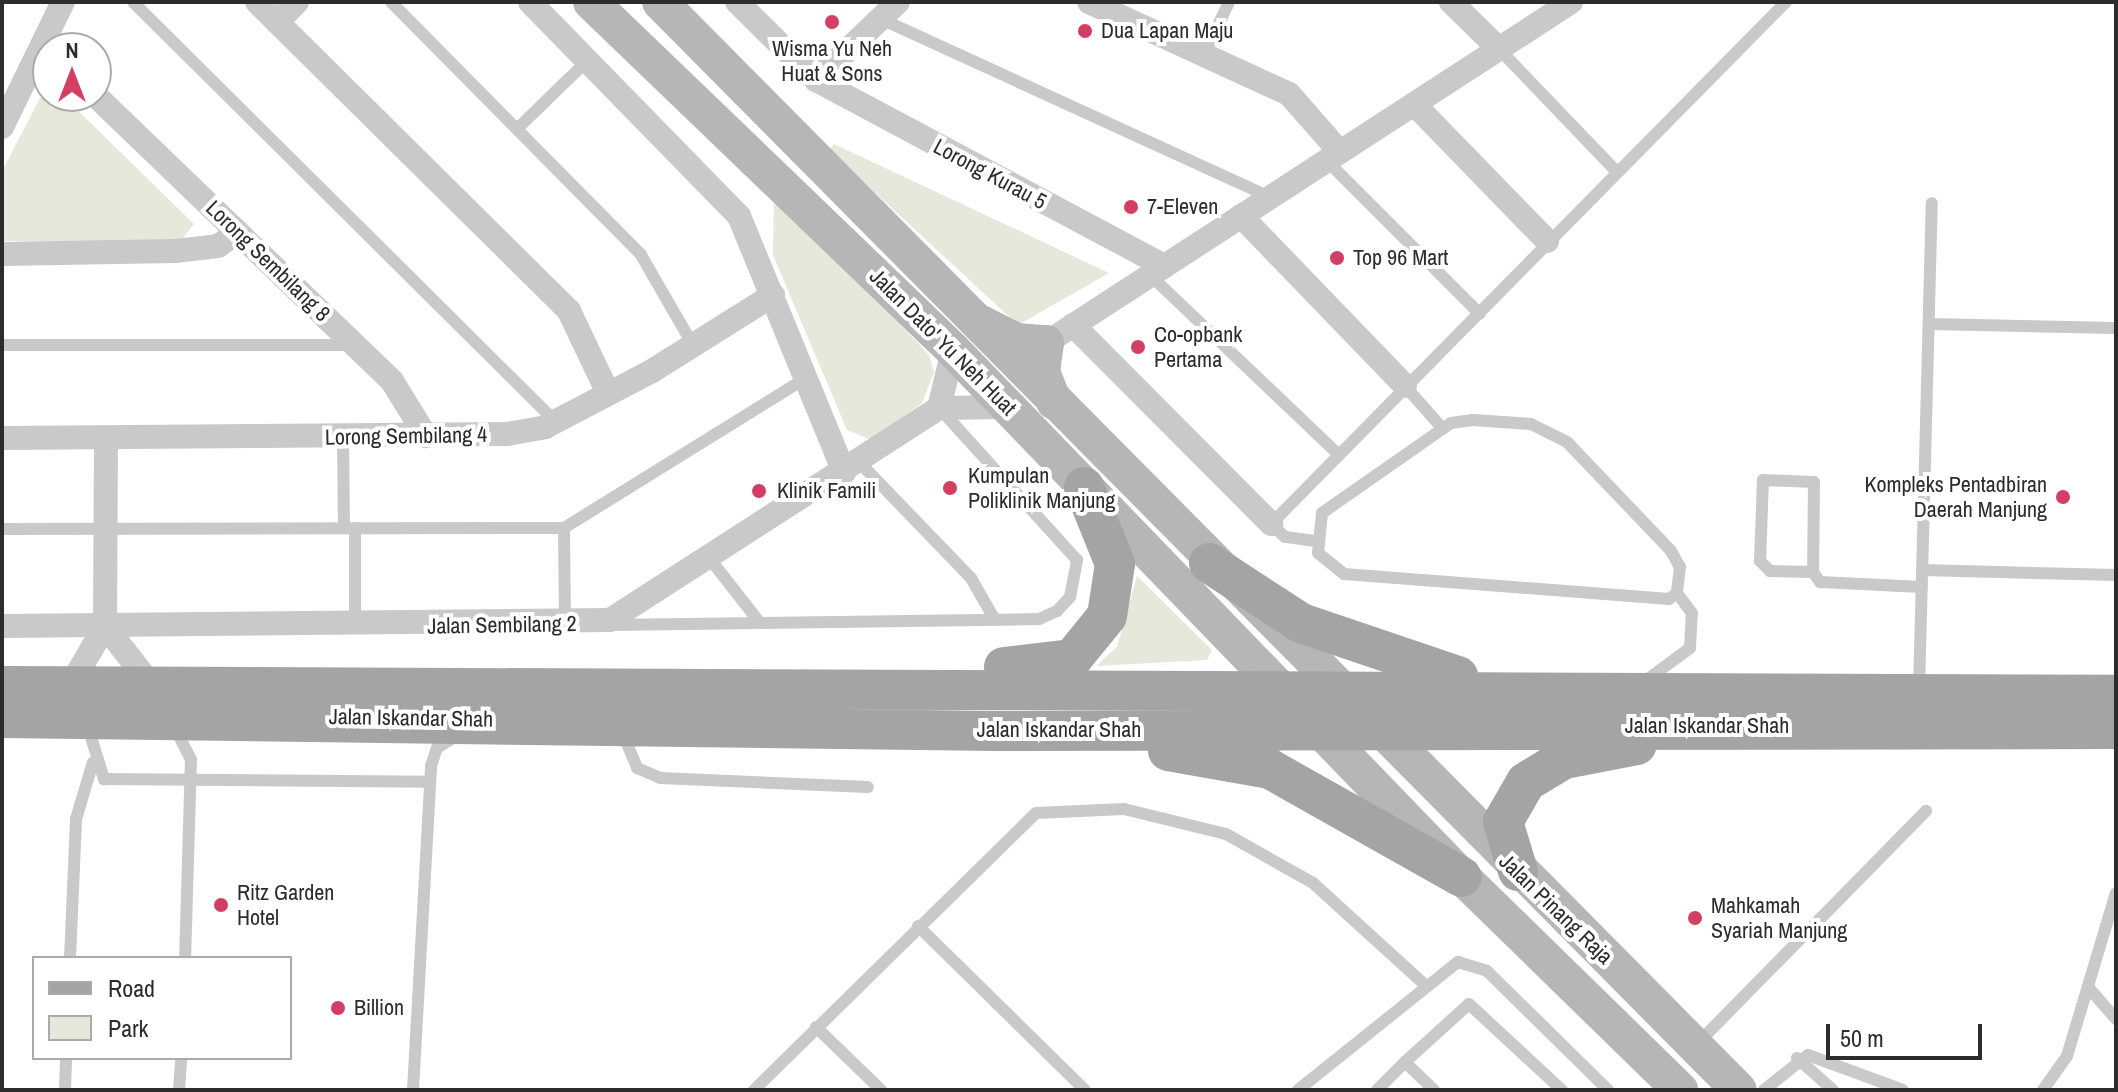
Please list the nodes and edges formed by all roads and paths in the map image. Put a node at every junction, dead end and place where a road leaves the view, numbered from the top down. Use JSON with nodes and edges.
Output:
{"nodes":[{"id":1,"x":63,"y":2,"type":"edge"},
{"id":2,"x":133,"y":2,"type":"edge"},
{"id":3,"x":257,"y":2,"type":"edge"},
{"id":4,"x":297,"y":2,"type":"edge"},
{"id":5,"x":391,"y":2,"type":"edge"},
{"id":6,"x":530,"y":2,"type":"edge"},
{"id":7,"x":591,"y":2,"type":"edge"},
{"id":8,"x":607,"y":2,"type":"edge"},
{"id":9,"x":660,"y":2,"type":"edge"},
{"id":10,"x":737,"y":2,"type":"edge"},
{"id":11,"x":1089,"y":2,"type":"edge"},
{"id":12,"x":1229,"y":2,"type":"edge"},
{"id":13,"x":1451,"y":2,"type":"edge"},
{"id":14,"x":1571,"y":2,"type":"edge"},
{"id":15,"x":1786,"y":2,"type":"edge"},
{"id":16,"x":889,"y":10,"type":"edge"},
{"id":17,"x":277,"y":22,"type":"junction"},
{"id":18,"x":52,"y":32,"type":"edge"},
{"id":19,"x":1499,"y":49,"type":"junction"},
{"id":20,"x":1204,"y":55,"type":"junction"},
{"id":21,"x":588,"y":60,"type":"junction"},
{"id":22,"x":656,"y":64,"type":"junction"},
{"id":23,"x":32,"y":76,"type":"edge"},
{"id":24,"x":816,"y":80,"type":"junction"},
{"id":25,"x":1414,"y":104,"type":"junction"},
{"id":26,"x":112,"y":111,"type":"edge"},
{"id":27,"x":2,"y":127,"type":"edge"},
{"id":28,"x":517,"y":129,"type":"junction"},
{"id":29,"x":1334,"y":156,"type":"junction"},
{"id":30,"x":1616,"y":171,"type":"junction"},
{"id":31,"x":1271,"y":197,"type":"junction"},
{"id":32,"x":1932,"y":203,"type":"dead end"},
{"id":33,"x":1241,"y":216,"type":"junction"},
{"id":34,"x":238,"y":232,"type":"junction"},
{"id":35,"x":1547,"y":241,"type":"junction"},
{"id":36,"x":2,"y":254,"type":"edge"},
{"id":37,"x":1157,"y":271,"type":"junction"},
{"id":38,"x":773,"y":295,"type":"junction"},
{"id":39,"x":964,"y":314,"type":"junction"},
{"id":40,"x":1480,"y":314,"type":"junction"},
{"id":41,"x":1929,"y":324,"type":"junction"},
{"id":42,"x":2116,"y":328,"type":"edge"},
{"id":43,"x":1059,"y":334,"type":"junction"},
{"id":44,"x":2,"y":345,"type":"edge"},
{"id":45,"x":355,"y":345,"type":"junction"},
{"id":46,"x":693,"y":345,"type":"junction"},
{"id":47,"x":953,"y":350,"type":"junction"},
{"id":48,"x":806,"y":378,"type":"junction"},
{"id":49,"x":1405,"y":386,"type":"junction"},
{"id":50,"x":608,"y":393,"type":"junction"},
{"id":51,"x":1007,"y":407,"type":"junction"},
{"id":52,"x":939,"y":408,"type":"junction"},
{"id":53,"x":1057,"y":408,"type":"junction"},
{"id":54,"x":555,"y":421,"type":"junction"},
{"id":55,"x":1443,"y":429,"type":"junction"},
{"id":56,"x":426,"y":436,"type":"junction"},
{"id":57,"x":343,"y":437,"type":"junction"},
{"id":58,"x":2,"y":438,"type":"edge"},
{"id":59,"x":106,"y":438,"type":"junction"},
{"id":60,"x":1339,"y":455,"type":"junction"},
{"id":61,"x":851,"y":467,"type":"junction"},
{"id":62,"x":1084,"y":487,"type":"junction"},
{"id":63,"x":1271,"y":524,"type":"junction"},
{"id":64,"x":350,"y":528,"type":"junction"},
{"id":65,"x":564,"y":528,"type":"junction"},
{"id":66,"x":2,"y":529,"type":"edge"},
{"id":67,"x":106,"y":529,"type":"junction"},
{"id":68,"x":1315,"y":541,"type":"junction"},
{"id":69,"x":710,"y":559,"type":"junction"},
{"id":70,"x":1209,"y":563,"type":"junction"},
{"id":71,"x":1922,"y":570,"type":"junction"},
{"id":72,"x":1813,"y":572,"type":"junction"},
{"id":73,"x":2116,"y":575,"type":"edge"},
{"id":74,"x":1922,"y":587,"type":"junction"},
{"id":75,"x":1677,"y":593,"type":"junction"},
{"id":76,"x":995,"y":620,"type":"junction"},
{"id":77,"x":760,"y":623,"type":"junction"},
{"id":78,"x":575,"y":625,"type":"junction"},
{"id":79,"x":2,"y":626,"type":"edge"},
{"id":80,"x":105,"y":626,"type":"junction"},
{"id":81,"x":355,"y":626,"type":"junction"},
{"id":82,"x":2,"y":686,"type":"edge"},
{"id":83,"x":741,"y":686,"type":"junction"},
{"id":84,"x":1284,"y":692,"type":"junction"},
{"id":85,"x":1339,"y":692,"type":"junction"},
{"id":86,"x":1544,"y":692,"type":"junction"},
{"id":87,"x":1620,"y":692,"type":"junction"},
{"id":88,"x":1919,"y":693,"type":"junction"},
{"id":89,"x":2116,"y":695,"type":"edge"},
{"id":90,"x":157,"y":700,"type":"junction"},
{"id":91,"x":78,"y":702,"type":"junction"},
{"id":92,"x":2,"y":718,"type":"edge"},
{"id":93,"x":491,"y":719,"type":"junction"},
{"id":94,"x":618,"y":722,"type":"junction"},
{"id":95,"x":1373,"y":728,"type":"junction"},
{"id":96,"x":1869,"y":728,"type":"junction"},
{"id":97,"x":1321,"y":729,"type":"junction"},
{"id":98,"x":2116,"y":729,"type":"edge"},
{"id":99,"x":996,"y":731,"type":"junction"},
{"id":100,"x":93,"y":762,"type":"junction"},
{"id":101,"x":191,"y":780,"type":"junction"},
{"id":102,"x":430,"y":782,"type":"junction"},
{"id":103,"x":868,"y":787,"type":"dead end"},
{"id":104,"x":1926,"y":811,"type":"dead end"},
{"id":105,"x":1518,"y":871,"type":"junction"},
{"id":106,"x":1462,"y":877,"type":"junction"},
{"id":107,"x":2116,"y":893,"type":"edge"},
{"id":108,"x":918,"y":926,"type":"junction"},
{"id":109,"x":70,"y":956,"type":"edge"},
{"id":110,"x":185,"y":956,"type":"edge"},
{"id":111,"x":1425,"y":985,"type":"junction"},
{"id":112,"x":2088,"y":987,"type":"junction"},
{"id":113,"x":2115,"y":1015,"type":"edge"},
{"id":114,"x":816,"y":1027,"type":"junction"},
{"id":115,"x":1695,"y":1046,"type":"junction"},
{"id":116,"x":1797,"y":1058,"type":"junction"},
{"id":117,"x":66,"y":1060,"type":"edge"},
{"id":118,"x":181,"y":1060,"type":"edge"},
{"id":119,"x":1405,"y":1062,"type":"junction"},
{"id":120,"x":65,"y":1090,"type":"edge"},
{"id":121,"x":179,"y":1090,"type":"edge"},
{"id":122,"x":413,"y":1090,"type":"edge"},
{"id":123,"x":754,"y":1090,"type":"edge"},
{"id":124,"x":881,"y":1090,"type":"edge"},
{"id":125,"x":1085,"y":1090,"type":"edge"},
{"id":126,"x":1298,"y":1090,"type":"edge"},
{"id":127,"x":1377,"y":1090,"type":"edge"},
{"id":128,"x":1434,"y":1090,"type":"edge"},
{"id":129,"x":1562,"y":1090,"type":"edge"},
{"id":130,"x":1608,"y":1090,"type":"edge"},
{"id":131,"x":1680,"y":1090,"type":"edge"},
{"id":132,"x":1739,"y":1090,"type":"edge"},
{"id":133,"x":1764,"y":1090,"type":"edge"},
{"id":134,"x":1833,"y":1090,"type":"edge"},
{"id":135,"x":1903,"y":1090,"type":"edge"},
{"id":136,"x":2043,"y":1090,"type":"edge"}],
"edges":[{"from":1,"to":18,"type":"street"},
{"from":2,"to":54,"type":"lane"},
{"from":3,"to":17,"type":"street"},
{"from":4,"to":17,"type":"street"},
{"from":5,"to":28,"type":"lane"},
{"from":6,"to":21,"type":"street"},
{"from":7,"to":22,"type":"main road","name":"Jalan Dato' Yu Neh Huat"},
{"from":8,"to":22,"type":"main road"},
{"from":9,"to":39,"type":"main road","name":"Jalan Dato' Yu Neh Huat"},
{"from":10,"to":24,"type":"street"},
{"from":11,"to":20,"type":"street"},
{"from":12,"to":20,"type":"lane"},
{"from":13,"to":19,"type":"street"},
{"from":14,"to":19,"type":"street"},
{"from":15,"to":30,"type":"lane"},
{"from":16,"to":24,"type":"street"},
{"from":16,"to":31,"type":"lane"},
{"from":17,"to":50,"type":"street"},
{"from":19,"to":25,"type":"street"},
{"from":19,"to":30,"type":"lane"},
{"from":20,"to":29,"type":"street"},
{"from":21,"to":28,"type":"lane"},
{"from":21,"to":38,"type":"street"},
{"from":22,"to":47,"type":"main road","name":"Jalan Dato' Yu Neh Huat"},
{"from":23,"to":27,"type":"street"},
{"from":24,"to":37,"type":"street","name":"Lorong Kurau 5"},
{"from":25,"to":29,"type":"street"},
{"from":25,"to":35,"type":"street"},
{"from":26,"to":34,"type":"street","name":"Lorong Sembilang 8"},
{"from":28,"to":46,"type":"lane"},
{"from":29,"to":31,"type":"street"},
{"from":29,"to":40,"type":"lane"},
{"from":30,"to":35,"type":"lane"},
{"from":31,"to":33,"type":"street"},
{"from":32,"to":41,"type":"lane"},
{"from":33,"to":37,"type":"street"},
{"from":33,"to":49,"type":"street"},
{"from":34,"to":36,"type":"street"},
{"from":34,"to":45,"type":"street","name":"Lorong Sembilang 8"},
{"from":35,"to":40,"type":"lane"},
{"from":37,"to":43,"type":"street"},
{"from":37,"to":60,"type":"lane"},
{"from":38,"to":46,"type":"street","name":"Lorong Sembilang 4"},
{"from":38,"to":48,"type":"street"},
{"from":39,"to":43,"type":"main road"},
{"from":39,"to":53,"type":"main road","name":"Jalan Dato' Yu Neh Huat"},
{"from":40,"to":49,"type":"lane"},
{"from":41,"to":42,"type":"lane"},
{"from":41,"to":71,"type":"lane"},
{"from":43,"to":53,"type":"main road"},
{"from":43,"to":63,"type":"street"},
{"from":44,"to":45,"type":"lane"},
{"from":45,"to":56,"type":"street","name":"Lorong Sembilang 8"},
{"from":46,"to":50,"type":"street","name":"Lorong Sembilang 4"},
{"from":47,"to":51,"type":"main road","name":"Jalan Dato' Yu Neh Huat"},
{"from":47,"to":52,"type":"street"},
{"from":48,"to":61,"type":"street"},
{"from":48,"to":65,"type":"lane"},
{"from":49,"to":55,"type":"lane"},
{"from":49,"to":60,"type":"lane"},
{"from":50,"to":54,"type":"street","name":"Lorong Sembilang 4"},
{"from":51,"to":52,"type":"street"},
{"from":51,"to":62,"type":"main road","name":"Jalan Dato' Yu Neh Huat"},
{"from":52,"to":61,"type":"street","name":"Jalan Sembilang 2"},
{"from":52,"to":76,"type":"lane"},
{"from":53,"to":70,"type":"main road","name":"Jalan Dato' Yu Neh Huat"},
{"from":54,"to":56,"type":"street","name":"Lorong Sembilang 4"},
{"from":55,"to":68,"type":"lane"},
{"from":55,"to":75,"type":"lane"},
{"from":56,"to":57,"type":"street","name":"Lorong Sembilang 4"},
{"from":57,"to":59,"type":"street","name":"Lorong Sembilang 4"},
{"from":57,"to":64,"type":"lane"},
{"from":58,"to":59,"type":"street","name":"Lorong Sembilang 4"},
{"from":59,"to":67,"type":"street"},
{"from":60,"to":63,"type":"lane"},
{"from":61,"to":69,"type":"street","name":"Jalan Sembilang 2"},
{"from":61,"to":76,"type":"lane"},
{"from":62,"to":83,"type":"main road"},
{"from":62,"to":84,"type":"main road","name":"Jalan Dato' Yu Neh Huat"},
{"from":63,"to":68,"type":"lane"},
{"from":64,"to":65,"type":"lane"},
{"from":64,"to":67,"type":"lane"},
{"from":64,"to":81,"type":"lane"},
{"from":65,"to":78,"type":"lane"},
{"from":66,"to":67,"type":"lane"},
{"from":67,"to":80,"type":"street"},
{"from":68,"to":75,"type":"lane"},
{"from":69,"to":77,"type":"lane"},
{"from":69,"to":78,"type":"street","name":"Jalan Sembilang 2"},
{"from":70,"to":85,"type":"main road","name":"Jalan Dato' Yu Neh Huat"},
{"from":70,"to":86,"type":"main road"},
{"from":71,"to":73,"type":"lane"},
{"from":71,"to":74,"type":"lane"},
{"from":72,"to":72,"type":"lane"},
{"from":72,"to":74,"type":"lane"},
{"from":74,"to":88,"type":"lane"},
{"from":75,"to":87,"type":"lane"},
{"from":76,"to":77,"type":"lane"},
{"from":77,"to":78,"type":"lane"},
{"from":78,"to":81,"type":"street","name":"Jalan Sembilang 2"},
{"from":79,"to":80,"type":"street","name":"Jalan Sembilang 2"},
{"from":80,"to":81,"type":"street","name":"Jalan Sembilang 2"},
{"from":80,"to":90,"type":"street"},
{"from":80,"to":91,"type":"street"},
{"from":82,"to":91,"type":"main road","name":"Jalan Iskandar Shah"},
{"from":83,"to":84,"type":"main road","name":"Jalan Iskandar Shah"},
{"from":83,"to":90,"type":"main road","name":"Jalan Iskandar Shah"},
{"from":84,"to":85,"type":"main road","name":"Jalan Iskandar Shah"},
{"from":84,"to":97,"type":"main road","name":"Jalan Dato' Yu Neh Huat"},
{"from":85,"to":86,"type":"main road","name":"Jalan Iskandar Shah"},
{"from":85,"to":95,"type":"main road","name":"Jalan Pinang Raja"},
{"from":86,"to":87,"type":"main road","name":"Jalan Iskandar Shah"},
{"from":87,"to":88,"type":"main road","name":"Jalan Iskandar Shah"},
{"from":88,"to":89,"type":"main road","name":"Jalan Iskandar Shah"},
{"from":90,"to":91,"type":"main road","name":"Jalan Iskandar Shah"},
{"from":90,"to":93,"type":"main road","name":"Jalan Iskandar Shah"},
{"from":90,"to":101,"type":"lane"},
{"from":91,"to":92,"type":"main road","name":"Jalan Iskandar Shah"},
{"from":91,"to":100,"type":"lane"},
{"from":93,"to":94,"type":"main road","name":"Jalan Iskandar Shah"},
{"from":93,"to":102,"type":"lane"},
{"from":94,"to":99,"type":"main road","name":"Jalan Iskandar Shah"},
{"from":94,"to":103,"type":"lane"},
{"from":95,"to":96,"type":"main road","name":"Jalan Iskandar Shah"},
{"from":95,"to":97,"type":"main road","name":"Jalan Iskandar Shah"},
{"from":95,"to":105,"type":"main road","name":"Jalan Pinang Raja"},
{"from":96,"to":98,"type":"main road","name":"Jalan Iskandar Shah"},
{"from":96,"to":105,"type":"main road"},
{"from":97,"to":99,"type":"main road","name":"Jalan Iskandar Shah"},
{"from":97,"to":106,"type":"main road","name":"Jalan Pinang Raja"},
{"from":99,"to":106,"type":"main road"},
{"from":100,"to":101,"type":"lane"},
{"from":100,"to":109,"type":"lane"},
{"from":101,"to":102,"type":"lane"},
{"from":101,"to":110,"type":"lane"},
{"from":102,"to":122,"type":"lane"},
{"from":104,"to":115,"type":"lane"},
{"from":105,"to":115,"type":"main road","name":"Jalan Pinang Raja"},
{"from":106,"to":131,"type":"main road","name":"Jalan Pinang Raja"},
{"from":107,"to":112,"type":"lane"},
{"from":108,"to":111,"type":"lane"},
{"from":108,"to":114,"type":"lane"},
{"from":108,"to":125,"type":"lane"},
{"from":111,"to":126,"type":"lane"},
{"from":111,"to":130,"type":"lane"},
{"from":112,"to":113,"type":"lane"},
{"from":112,"to":136,"type":"lane"},
{"from":114,"to":123,"type":"lane"},
{"from":114,"to":124,"type":"lane"},
{"from":115,"to":132,"type":"main road","name":"Jalan Pinang Raja"},
{"from":116,"to":133,"type":"lane"},
{"from":116,"to":134,"type":"lane"},
{"from":116,"to":135,"type":"lane"},
{"from":117,"to":120,"type":"lane"},
{"from":118,"to":121,"type":"lane"},
{"from":119,"to":127,"type":"lane"},
{"from":119,"to":128,"type":"lane"},
{"from":119,"to":129,"type":"lane"}]}
